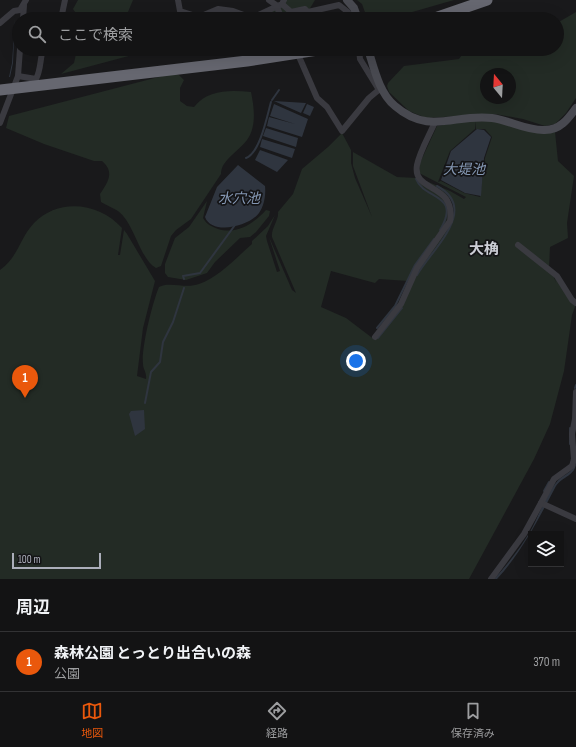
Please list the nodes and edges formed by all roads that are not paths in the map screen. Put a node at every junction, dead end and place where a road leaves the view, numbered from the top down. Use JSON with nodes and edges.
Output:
{"nodes":[{"id":1,"x":65,"y":0,"type":"edge"},
{"id":2,"x":178,"y":0,"type":"edge"},
{"id":3,"x":269,"y":0,"type":"edge"},
{"id":4,"x":347,"y":0,"type":"edge"},
{"id":5,"x":487,"y":0,"type":"edge"},
{"id":6,"x":497,"y":0,"type":"edge"},
{"id":7,"x":25,"y":1,"type":"edge"},
{"id":8,"x":281,"y":3,"type":"edge"},
{"id":9,"x":13,"y":12,"type":"edge"},
{"id":10,"x":24,"y":12,"type":"edge"},
{"id":11,"x":62,"y":12,"type":"edge"},
{"id":12,"x":185,"y":12,"type":"edge"},
{"id":13,"x":211,"y":12,"type":"edge"},
{"id":14,"x":236,"y":12,"type":"edge"},
{"id":15,"x":264,"y":12,"type":"edge"},
{"id":16,"x":291,"y":12,"type":"edge"},
{"id":17,"x":291,"y":12,"type":"edge"},
{"id":18,"x":308,"y":12,"type":"edge"},
{"id":19,"x":308,"y":12,"type":"edge"},
{"id":20,"x":348,"y":12,"type":"edge"},
{"id":21,"x":355,"y":12,"type":"edge"},
{"id":22,"x":452,"y":12,"type":"edge"},
{"id":23,"x":464,"y":12,"type":"edge"},
{"id":24,"x":12,"y":13,"type":"edge"},
{"id":25,"x":0,"y":23,"type":"edge"},
{"id":26,"x":19,"y":56,"type":"edge"},
{"id":27,"x":41,"y":56,"type":"edge"},
{"id":28,"x":263,"y":56,"type":"edge"},
{"id":29,"x":272,"y":56,"type":"edge"},
{"id":30,"x":299,"y":56,"type":"edge"},
{"id":31,"x":360,"y":56,"type":"edge"},
{"id":32,"x":370,"y":56,"type":"edge"},
{"id":33,"x":235,"y":61,"type":"junction"},
{"id":34,"x":18,"y":76,"type":"junction"},
{"id":35,"x":0,"y":89,"type":"edge"},
{"id":36,"x":380,"y":89,"type":"junction"},
{"id":37,"x":576,"y":108,"type":"edge"},
{"id":38,"x":435,"y":122,"type":"junction"},
{"id":39,"x":0,"y":123,"type":"edge"},
{"id":40,"x":518,"y":245,"type":"dead end"},
{"id":41,"x":554,"y":273,"type":"junction"},
{"id":42,"x":556,"y":282,"type":"dead end"},
{"id":43,"x":576,"y":303,"type":"edge"},
{"id":44,"x":375,"y":337,"type":"dead end"},
{"id":45,"x":576,"y":392,"type":"edge"},
{"id":46,"x":541,"y":504,"type":"junction"},
{"id":47,"x":576,"y":519,"type":"edge"},
{"id":48,"x":491,"y":579,"type":"edge"}],
"edges":[{"from":1,"to":11,"type":"street"},
{"from":2,"to":12,"type":"street"},
{"from":3,"to":8,"type":"street"},
{"from":4,"to":21,"type":"street"},
{"from":5,"to":22,"type":"highway"},
{"from":6,"to":23,"type":"highway"},
{"from":7,"to":9,"type":"street"},
{"from":7,"to":10,"type":"street"},
{"from":8,"to":15,"type":"street"},
{"from":8,"to":16,"type":"street"},
{"from":13,"to":14,"type":"street"},
{"from":17,"to":18,"type":"street"},
{"from":19,"to":20,"type":"street"},
{"from":24,"to":25,"type":"street"},
{"from":26,"to":34,"type":"street"},
{"from":27,"to":34,"type":"street"},
{"from":28,"to":33,"type":"highway"},
{"from":29,"to":33,"type":"highway"},
{"from":30,"to":36,"type":"street"},
{"from":31,"to":36,"type":"street"},
{"from":32,"to":36,"type":"street"},
{"from":33,"to":35,"type":"highway"},
{"from":34,"to":39,"type":"street"},
{"from":36,"to":38,"type":"street"},
{"from":37,"to":38,"type":"street"},
{"from":38,"to":44,"type":"street"},
{"from":40,"to":41,"type":"street"},
{"from":41,"to":42,"type":"street"},
{"from":41,"to":43,"type":"street"},
{"from":45,"to":46,"type":"street"},
{"from":46,"to":47,"type":"street"},
{"from":46,"to":48,"type":"street"}]}
